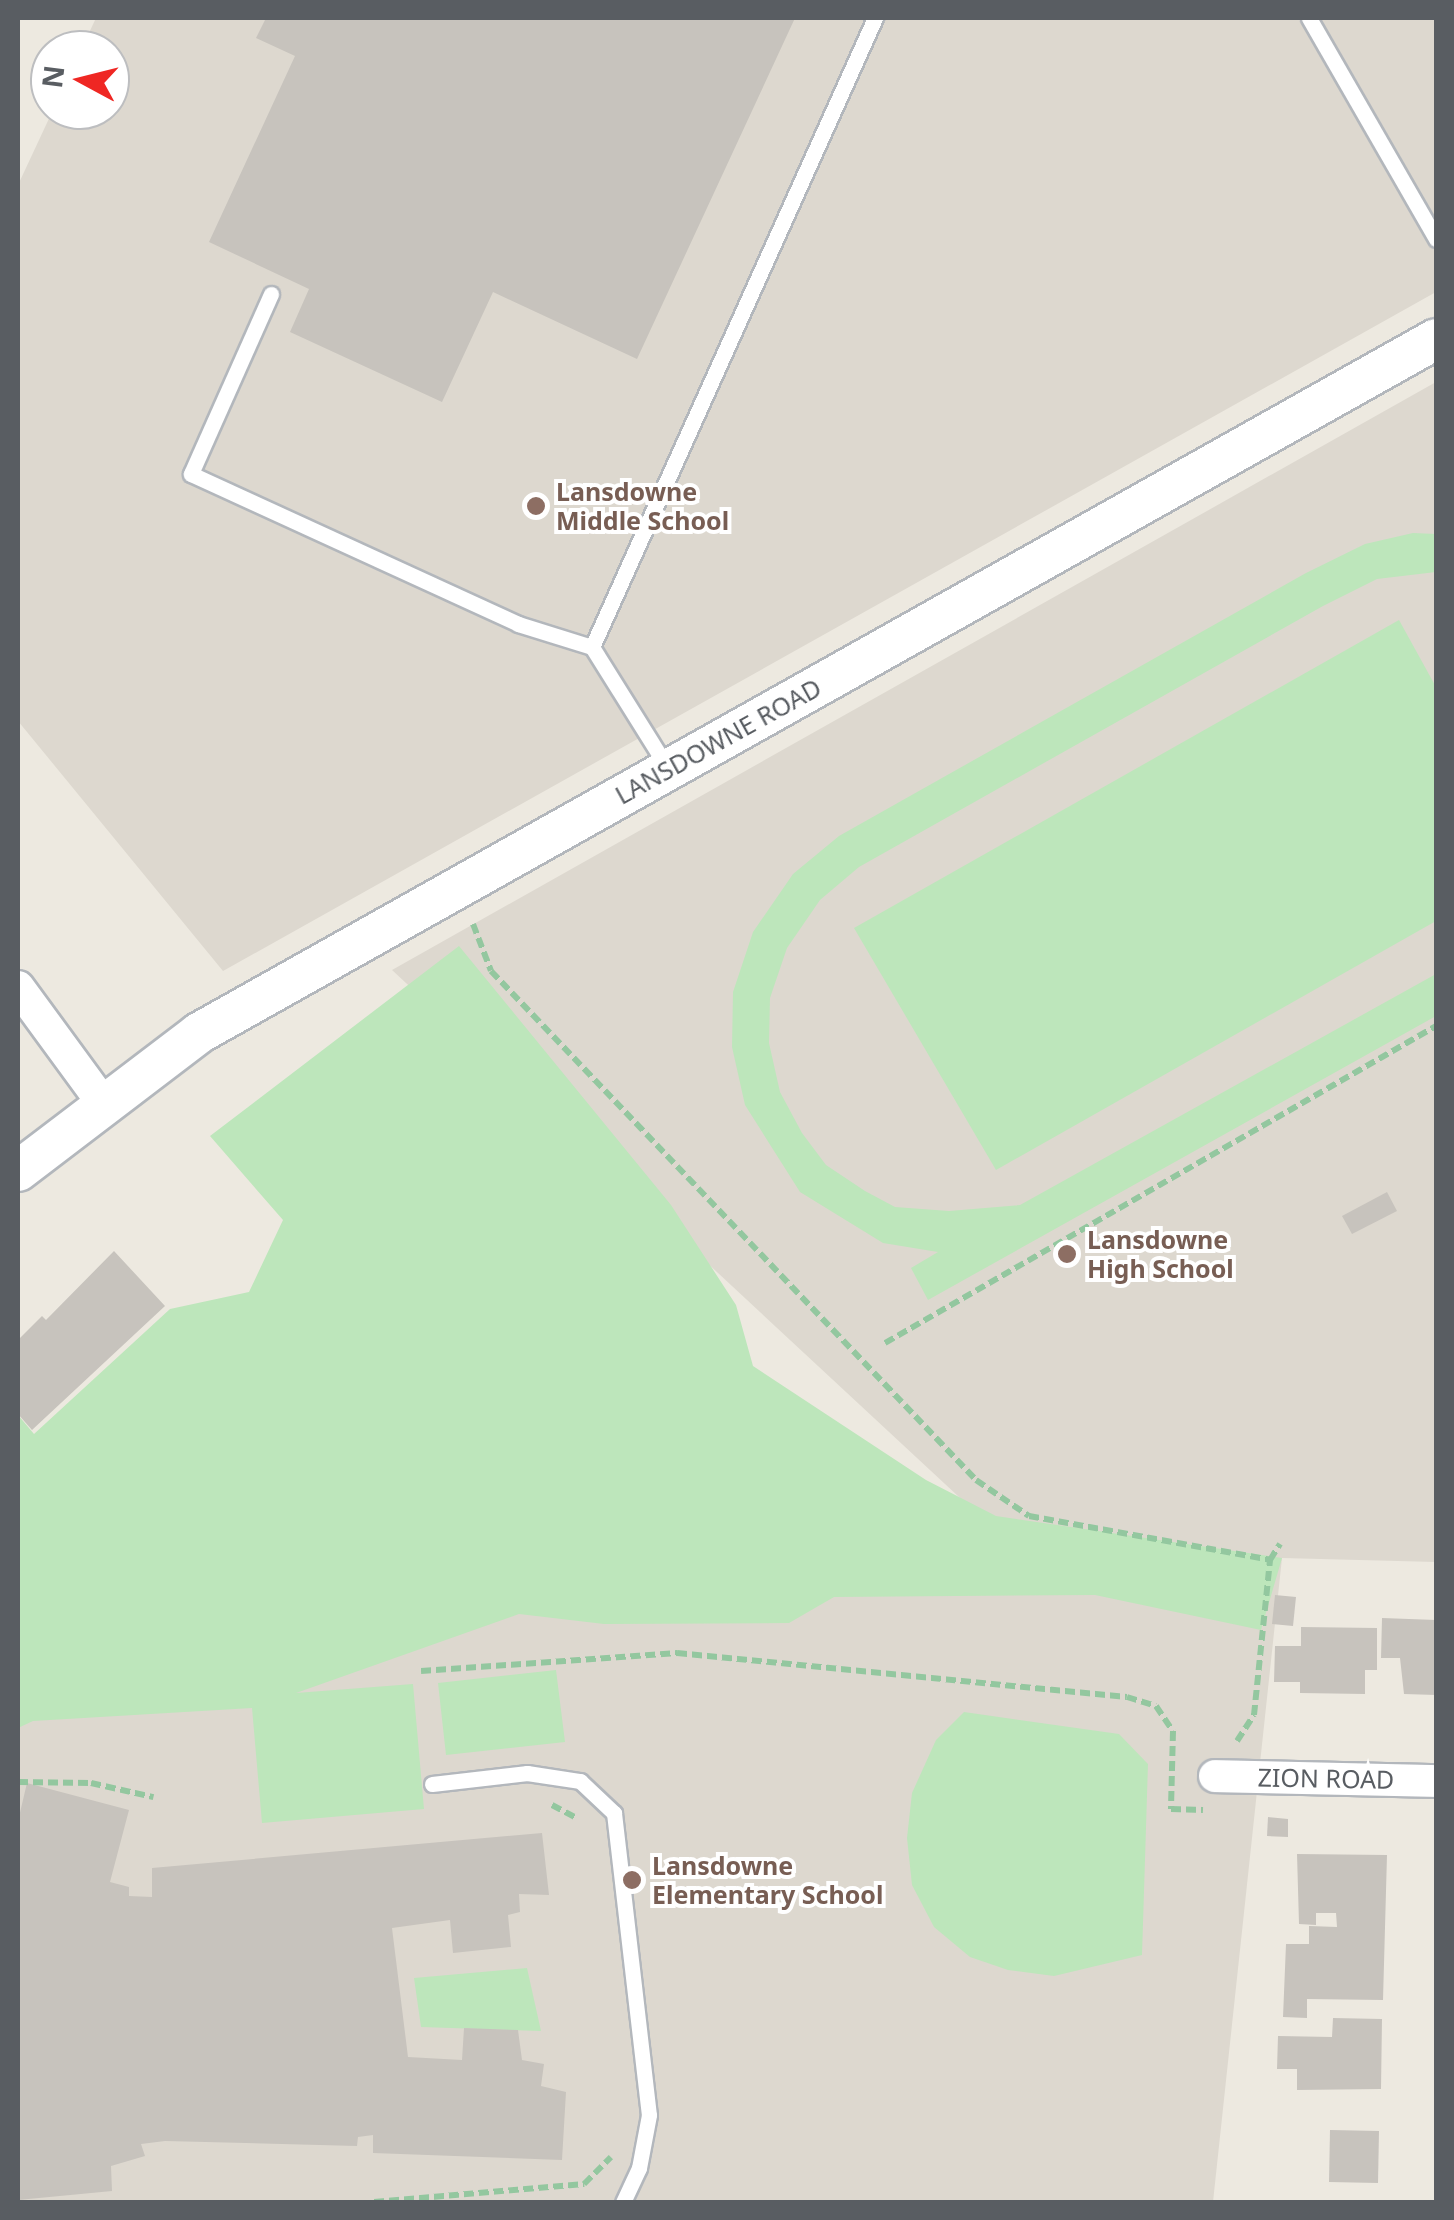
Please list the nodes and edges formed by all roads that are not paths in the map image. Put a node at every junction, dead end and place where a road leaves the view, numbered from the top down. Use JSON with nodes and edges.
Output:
{"nodes":[{"id":1,"x":874,"y":18,"type":"edge"},
{"id":2,"x":1309,"y":18,"type":"edge"},
{"id":3,"x":1436,"y":239,"type":"edge"},
{"id":4,"x":271,"y":294,"type":"dead end"},
{"id":5,"x":1436,"y":339,"type":"edge"},
{"id":6,"x":592,"y":647,"type":"junction"},
{"id":7,"x":668,"y":769,"type":"junction"},
{"id":8,"x":18,"y":987,"type":"edge"},
{"id":9,"x":103,"y":1103,"type":"junction"},
{"id":10,"x":18,"y":1172,"type":"edge"},
{"id":11,"x":1215,"y":1776,"type":"road end"},
{"id":12,"x":1436,"y":1781,"type":"edge"},
{"id":13,"x":432,"y":1784,"type":"dead end"},
{"id":14,"x":623,"y":2202,"type":"edge"}],
"edges":[{"from":1,"to":6,"type":"lane"},
{"from":2,"to":3,"type":"lane"},
{"from":4,"to":6,"type":"lane"},
{"from":5,"to":7,"type":"street","name":"LANSDOWNE ROAD"},
{"from":6,"to":7,"type":"lane"},
{"from":7,"to":9,"type":"street","name":"LANSDOWNE ROAD"},
{"from":8,"to":9,"type":"street"},
{"from":9,"to":10,"type":"street","name":"LANSDOWNE ROAD"},
{"from":11,"to":12,"type":"street","name":"ZION ROAD"},
{"from":13,"to":14,"type":"lane"}]}
